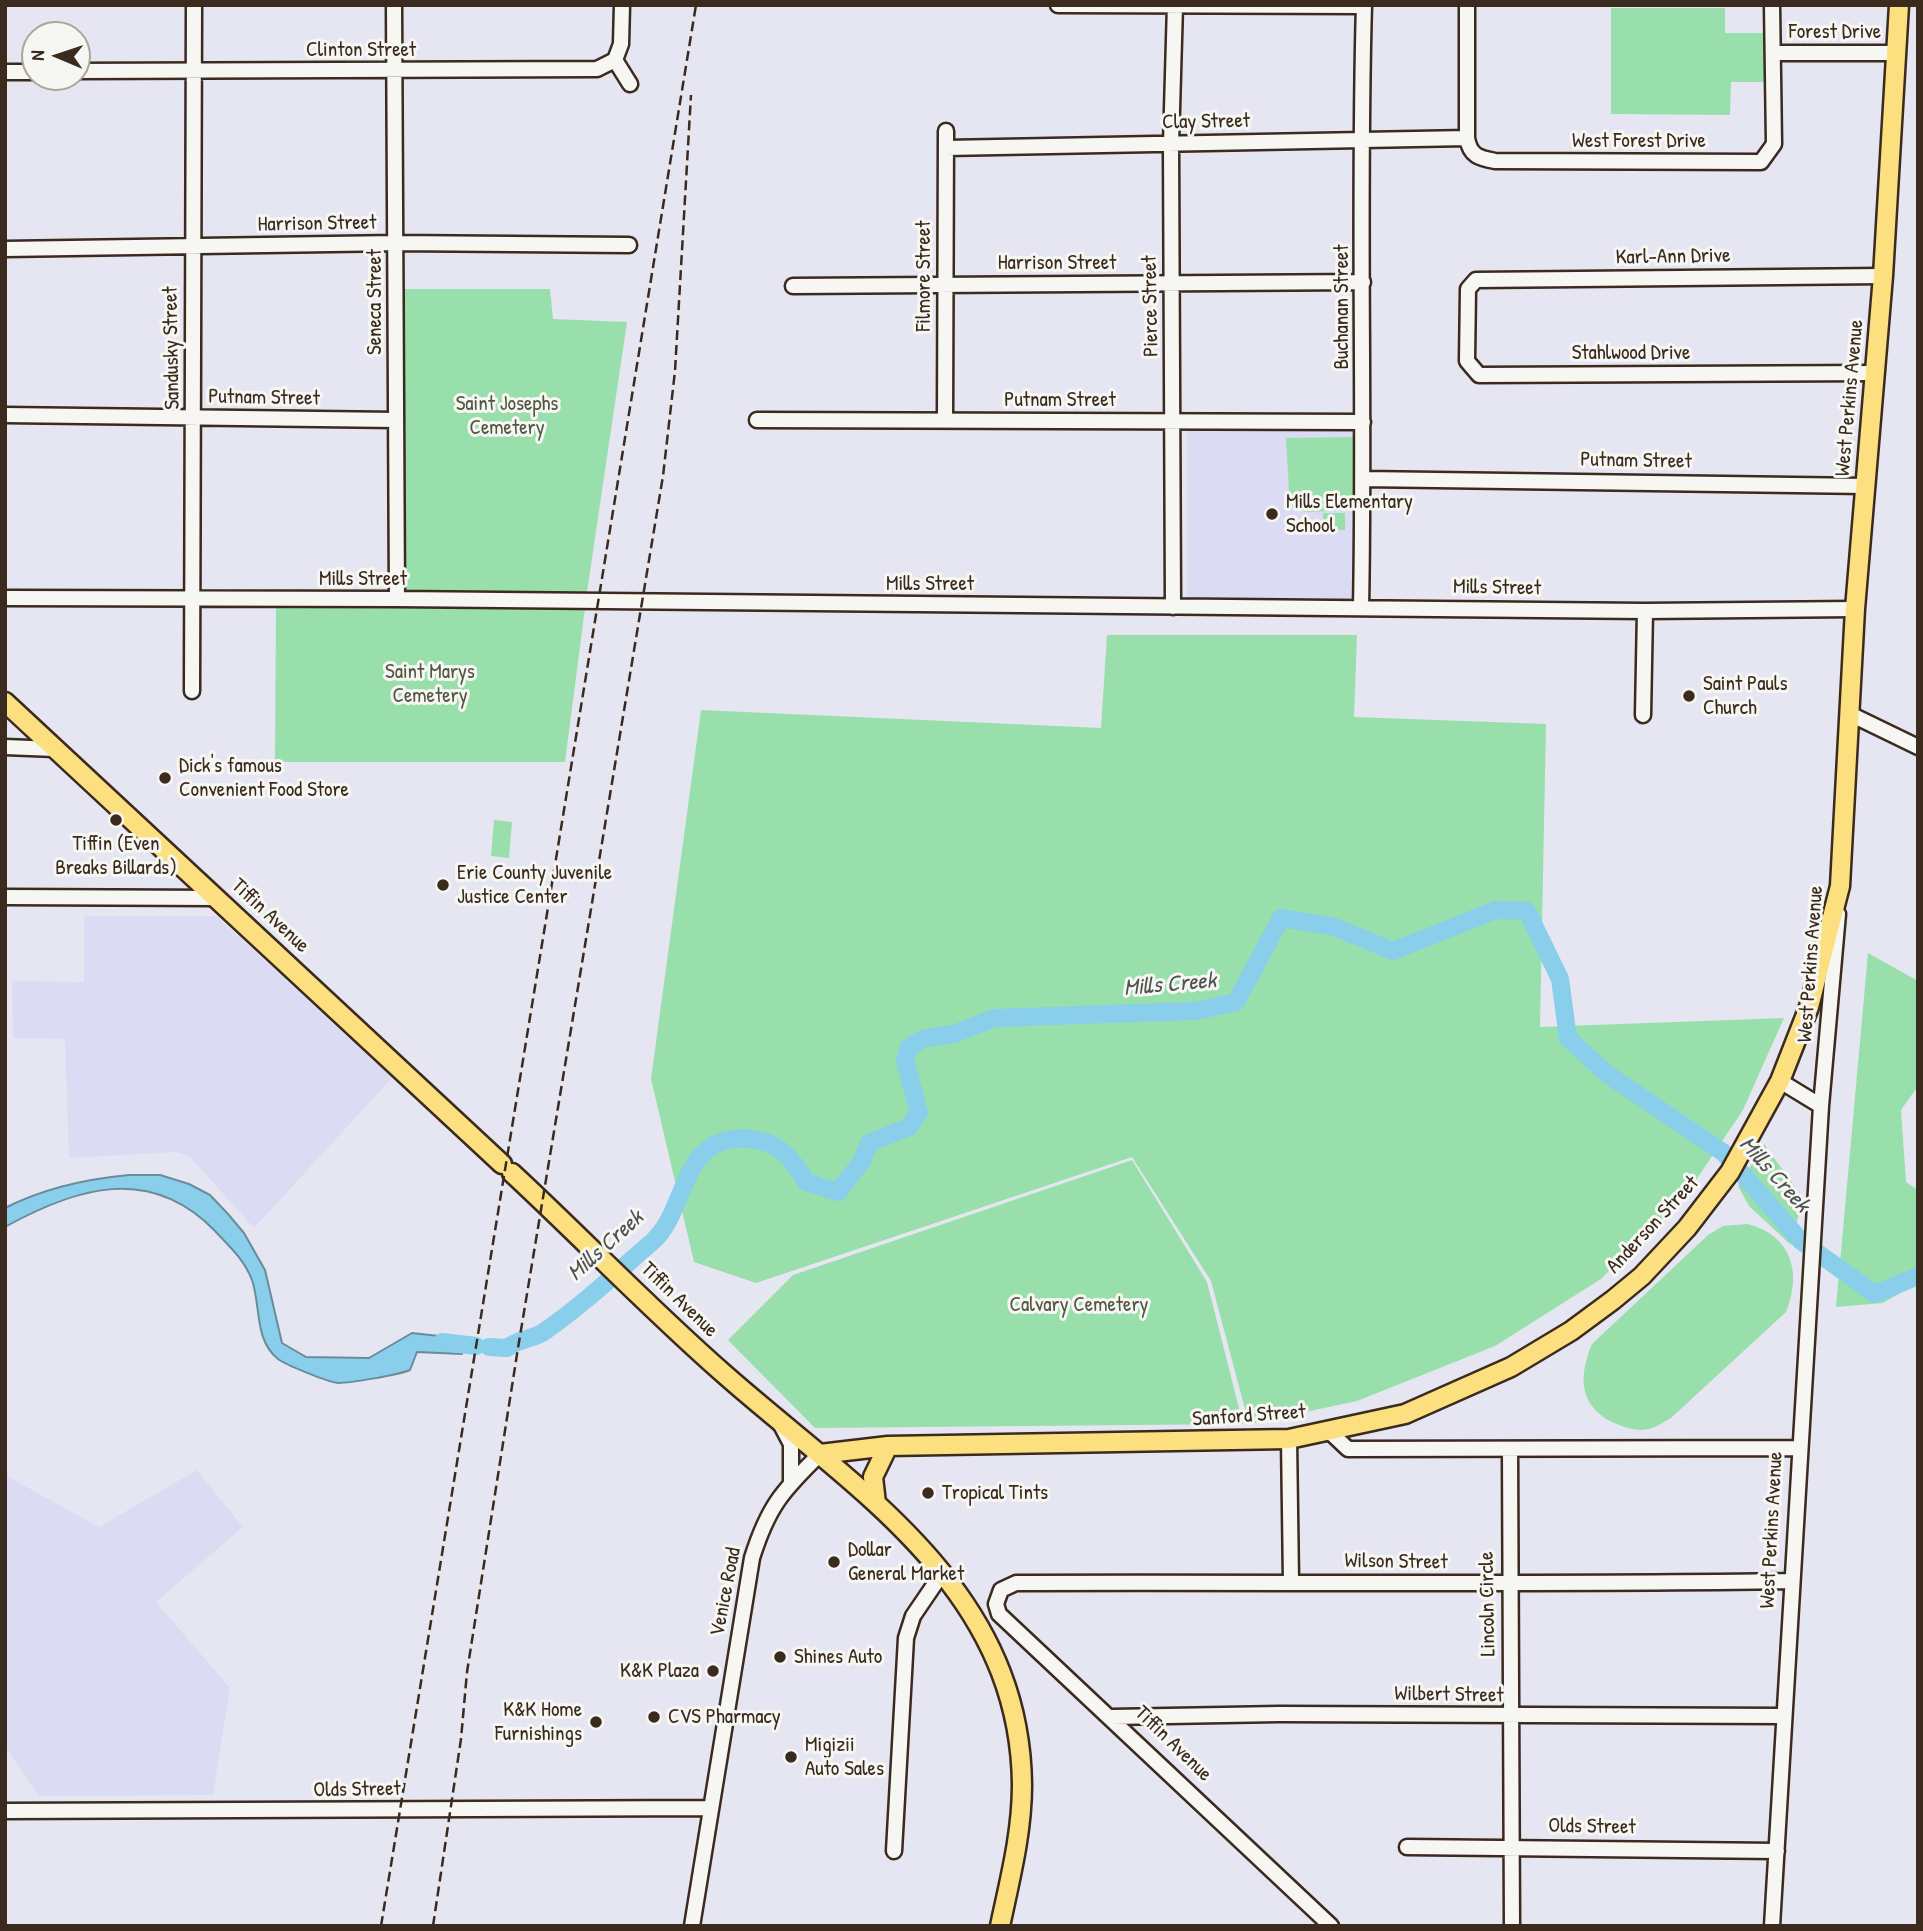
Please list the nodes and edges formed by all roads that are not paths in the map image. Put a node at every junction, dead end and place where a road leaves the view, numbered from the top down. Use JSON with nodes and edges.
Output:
{"nodes":[{"id":1,"x":194,"y":5,"type":"edge"},
{"id":2,"x":394,"y":5,"type":"edge"},
{"id":3,"x":622,"y":5,"type":"edge"},
{"id":4,"x":1058,"y":5,"type":"edge"},
{"id":5,"x":1466,"y":5,"type":"edge"},
{"id":6,"x":1772,"y":5,"type":"edge"},
{"id":7,"x":1899,"y":5,"type":"edge"},
{"id":8,"x":1175,"y":6,"type":"edge"},
{"id":9,"x":1364,"y":6,"type":"edge"},
{"id":10,"x":1774,"y":53,"type":"junction"},
{"id":11,"x":1896,"y":53,"type":"junction"},
{"id":12,"x":615,"y":60,"type":"junction"},
{"id":13,"x":195,"y":71,"type":"junction"},
{"id":14,"x":396,"y":71,"type":"junction"},
{"id":15,"x":91,"y":72,"type":"edge"},
{"id":16,"x":630,"y":84,"type":"dead end"},
{"id":17,"x":946,"y":131,"type":"dead end"},
{"id":18,"x":1467,"y":138,"type":"junction"},
{"id":19,"x":1360,"y":140,"type":"junction"},
{"id":20,"x":1171,"y":144,"type":"junction"},
{"id":21,"x":946,"y":148,"type":"junction"},
{"id":22,"x":396,"y":243,"type":"junction"},
{"id":23,"x":629,"y":245,"type":"dead end"},
{"id":24,"x":192,"y":248,"type":"junction"},
{"id":25,"x":5,"y":249,"type":"edge"},
{"id":26,"x":1882,"y":276,"type":"junction"},
{"id":27,"x":1363,"y":282,"type":"junction"},
{"id":28,"x":1171,"y":283,"type":"junction"},
{"id":29,"x":945,"y":285,"type":"junction"},
{"id":30,"x":793,"y":286,"type":"dead end"},
{"id":31,"x":1468,"y":289,"type":"joint"},
{"id":32,"x":1874,"y":373,"type":"junction"},
{"id":33,"x":5,"y":415,"type":"edge"},
{"id":34,"x":194,"y":418,"type":"junction"},
{"id":35,"x":757,"y":419,"type":"dead end"},
{"id":36,"x":396,"y":420,"type":"junction"},
{"id":37,"x":945,"y":420,"type":"junction"},
{"id":38,"x":1174,"y":421,"type":"junction"},
{"id":39,"x":1363,"y":422,"type":"junction"},
{"id":40,"x":1364,"y":479,"type":"junction"},
{"id":41,"x":1866,"y":486,"type":"junction"},
{"id":42,"x":5,"y":598,"type":"edge"},
{"id":43,"x":192,"y":599,"type":"junction"},
{"id":44,"x":397,"y":599,"type":"junction"},
{"id":45,"x":1173,"y":607,"type":"junction"},
{"id":46,"x":1361,"y":608,"type":"junction"},
{"id":47,"x":1855,"y":609,"type":"junction"},
{"id":48,"x":1645,"y":611,"type":"junction"},
{"id":49,"x":192,"y":691,"type":"dead end"},
{"id":50,"x":5,"y":702,"type":"edge"},
{"id":51,"x":1850,"y":714,"type":"junction"},
{"id":52,"x":1643,"y":715,"type":"dead end"},
{"id":53,"x":5,"y":747,"type":"edge"},
{"id":54,"x":1918,"y":747,"type":"edge"},
{"id":55,"x":55,"y":749,"type":"junction"},
{"id":56,"x":1840,"y":886,"type":"junction"},
{"id":57,"x":5,"y":897,"type":"edge"},
{"id":58,"x":217,"y":898,"type":"junction"},
{"id":59,"x":1780,"y":1082,"type":"junction"},
{"id":60,"x":1821,"y":1106,"type":"junction"},
{"id":61,"x":778,"y":1418,"type":"junction"},
{"id":62,"x":1329,"y":1432,"type":"junction"},
{"id":63,"x":1289,"y":1439,"type":"junction"},
{"id":64,"x":888,"y":1446,"type":"junction"},
{"id":65,"x":1800,"y":1448,"type":"junction"},
{"id":66,"x":1510,"y":1449,"type":"junction"},
{"id":67,"x":820,"y":1454,"type":"junction"},
{"id":68,"x":791,"y":1483,"type":"junction"},
{"id":69,"x":876,"y":1503,"type":"junction"},
{"id":70,"x":943,"y":1572,"type":"junction"},
{"id":71,"x":1792,"y":1581,"type":"junction"},
{"id":72,"x":1291,"y":1582,"type":"junction"},
{"id":73,"x":1509,"y":1585,"type":"junction"},
{"id":74,"x":1001,"y":1590,"type":"joint"},
{"id":75,"x":1784,"y":1716,"type":"junction"},
{"id":76,"x":1112,"y":1717,"type":"junction"},
{"id":77,"x":1510,"y":1717,"type":"junction"},
{"id":78,"x":710,"y":1808,"type":"junction"},
{"id":79,"x":5,"y":1811,"type":"edge"},
{"id":80,"x":1407,"y":1847,"type":"dead end"},
{"id":81,"x":1512,"y":1847,"type":"junction"},
{"id":82,"x":894,"y":1851,"type":"dead end"},
{"id":83,"x":1777,"y":1851,"type":"junction"},
{"id":84,"x":692,"y":1926,"type":"edge"},
{"id":85,"x":1000,"y":1926,"type":"edge"},
{"id":86,"x":1331,"y":1926,"type":"edge"},
{"id":87,"x":1512,"y":1926,"type":"edge"},
{"id":88,"x":1772,"y":1926,"type":"edge"}],
"edges":[{"from":1,"to":13,"type":"street","name":"Sandusky Street"},
{"from":2,"to":14,"type":"street","name":"Seneca Street"},
{"from":3,"to":12,"type":"street"},
{"from":4,"to":8,"type":"street"},
{"from":5,"to":18,"type":"street"},
{"from":6,"to":10,"type":"street"},
{"from":7,"to":11,"type":"main road","name":"West Perkins Avenue"},
{"from":8,"to":9,"type":"street"},
{"from":8,"to":20,"type":"street","name":"Pierce Street"},
{"from":9,"to":19,"type":"street","name":"Buchanan Street"},
{"from":10,"to":11,"type":"street","name":"Forest Drive"},
{"from":10,"to":18,"type":"street","name":"West Forest Drive"},
{"from":11,"to":26,"type":"main road","name":"West Perkins Avenue"},
{"from":12,"to":14,"type":"street","name":"Clinton Street"},
{"from":12,"to":16,"type":"street"},
{"from":13,"to":14,"type":"street","name":"Clinton Street"},
{"from":13,"to":15,"type":"street","name":"Clinton Street"},
{"from":13,"to":24,"type":"street","name":"Sandusky Street"},
{"from":14,"to":22,"type":"street","name":"Seneca Street"},
{"from":17,"to":21,"type":"street","name":"Filmore Street"},
{"from":18,"to":19,"type":"street","name":"Clay Street"},
{"from":19,"to":20,"type":"street","name":"Clay Street"},
{"from":19,"to":27,"type":"street","name":"Buchanan Street"},
{"from":20,"to":21,"type":"street","name":"Clay Street"},
{"from":20,"to":28,"type":"street","name":"Pierce Street"},
{"from":21,"to":29,"type":"street","name":"Filmore Street"},
{"from":22,"to":23,"type":"street","name":"Harrison Street"},
{"from":22,"to":24,"type":"street","name":"Harrison Street"},
{"from":22,"to":36,"type":"street","name":"Seneca Street"},
{"from":24,"to":25,"type":"street","name":"Harrison Street"},
{"from":24,"to":34,"type":"street","name":"Sandusky Street"},
{"from":26,"to":31,"type":"street","name":"Karl-Ann Drive"},
{"from":26,"to":32,"type":"main road","name":"West Perkins Avenue"},
{"from":27,"to":28,"type":"street","name":"Harrison Street"},
{"from":27,"to":39,"type":"street","name":"Buchanan Street"},
{"from":28,"to":29,"type":"street","name":"Harrison Street"},
{"from":28,"to":38,"type":"street","name":"Pierce Street"},
{"from":29,"to":30,"type":"street","name":"Harrison Street"},
{"from":29,"to":37,"type":"street","name":"Filmore Street"},
{"from":31,"to":32,"type":"street","name":"Stahlwood Drive"},
{"from":32,"to":41,"type":"main road","name":"West Perkins Avenue"},
{"from":33,"to":34,"type":"street","name":"Putnam Street"},
{"from":34,"to":36,"type":"street","name":"Putnam Street"},
{"from":34,"to":43,"type":"street","name":"Sandusky Street"},
{"from":35,"to":37,"type":"street","name":"Putnam Street"},
{"from":36,"to":44,"type":"street","name":"Seneca Street"},
{"from":37,"to":38,"type":"street","name":"Putnam Street"},
{"from":38,"to":39,"type":"street","name":"Putnam Street"},
{"from":38,"to":45,"type":"street","name":"Pierce Street"},
{"from":39,"to":40,"type":"street","name":"Buchanan Street"},
{"from":40,"to":41,"type":"street","name":"Putnam Street"},
{"from":40,"to":46,"type":"street","name":"Buchanan Street"},
{"from":41,"to":47,"type":"main road","name":"West Perkins Avenue"},
{"from":42,"to":43,"type":"street","name":"Mills Street"},
{"from":43,"to":44,"type":"street","name":"Mills Street"},
{"from":43,"to":49,"type":"street","name":"Sandusky Street"},
{"from":44,"to":45,"type":"street","name":"Mills Street"},
{"from":45,"to":46,"type":"street","name":"Mills Street"},
{"from":46,"to":48,"type":"street","name":"Mills Street"},
{"from":47,"to":48,"type":"street","name":"Mills Street"},
{"from":47,"to":51,"type":"main road","name":"West Perkins Avenue"},
{"from":48,"to":52,"type":"street"},
{"from":50,"to":55,"type":"main road","name":"Tiffin Avenue"},
{"from":51,"to":54,"type":"street"},
{"from":51,"to":56,"type":"main road","name":"West Perkins Avenue"},
{"from":53,"to":55,"type":"street"},
{"from":55,"to":58,"type":"main road","name":"Tiffin Avenue"},
{"from":56,"to":59,"type":"main road","name":"Anderson Street"},
{"from":56,"to":60,"type":"street","name":"West Perkins Avenue"},
{"from":57,"to":58,"type":"street"},
{"from":58,"to":61,"type":"main road","name":"Tiffin Avenue"},
{"from":59,"to":60,"type":"street"},
{"from":59,"to":62,"type":"main road","name":"Anderson Street"},
{"from":60,"to":65,"type":"street","name":"West Perkins Avenue"},
{"from":61,"to":67,"type":"main road","name":"Tiffin Avenue"},
{"from":61,"to":68,"type":"street"},
{"from":62,"to":63,"type":"main road","name":"Sanford Street"},
{"from":62,"to":66,"type":"street","name":"Sanford Street"},
{"from":63,"to":64,"type":"main road","name":"Sanford Street"},
{"from":63,"to":72,"type":"street"},
{"from":64,"to":67,"type":"main road","name":"Sanford Street"},
{"from":64,"to":69,"type":"main road"},
{"from":65,"to":66,"type":"street","name":"Sanford Street"},
{"from":65,"to":71,"type":"street","name":"West Perkins Avenue"},
{"from":66,"to":73,"type":"street","name":"Lincoln Circle"},
{"from":67,"to":68,"type":"street","name":"Venice Road"},
{"from":67,"to":69,"type":"main road","name":"Tiffin Avenue"},
{"from":68,"to":78,"type":"street","name":"Venice Road"},
{"from":69,"to":70,"type":"main road","name":"Tiffin Avenue"},
{"from":70,"to":82,"type":"street"},
{"from":70,"to":85,"type":"main road","name":"Tiffin Avenue"},
{"from":71,"to":73,"type":"street","name":"Wilson Street"},
{"from":71,"to":75,"type":"street","name":"West Perkins Avenue"},
{"from":72,"to":73,"type":"street","name":"Wilson Street"},
{"from":72,"to":74,"type":"street","name":"Wilson Street"},
{"from":73,"to":77,"type":"street","name":"Lincoln Circle"},
{"from":74,"to":76,"type":"street","name":"Tiffin Avenue"},
{"from":75,"to":77,"type":"street","name":"Wilbert Street"},
{"from":75,"to":83,"type":"street","name":"West Perkins Avenue"},
{"from":76,"to":77,"type":"street","name":"Wilbert Street"},
{"from":76,"to":86,"type":"street","name":"Tiffin Avenue"},
{"from":77,"to":81,"type":"street","name":"Lincoln Circle"},
{"from":78,"to":79,"type":"street","name":"Olds Street"},
{"from":78,"to":84,"type":"street","name":"Venice Road"},
{"from":80,"to":81,"type":"street","name":"Olds Street"},
{"from":81,"to":83,"type":"street","name":"Olds Street"},
{"from":81,"to":87,"type":"street","name":"Lincoln Circle"},
{"from":83,"to":88,"type":"street","name":"West Perkins Avenue"}]}
